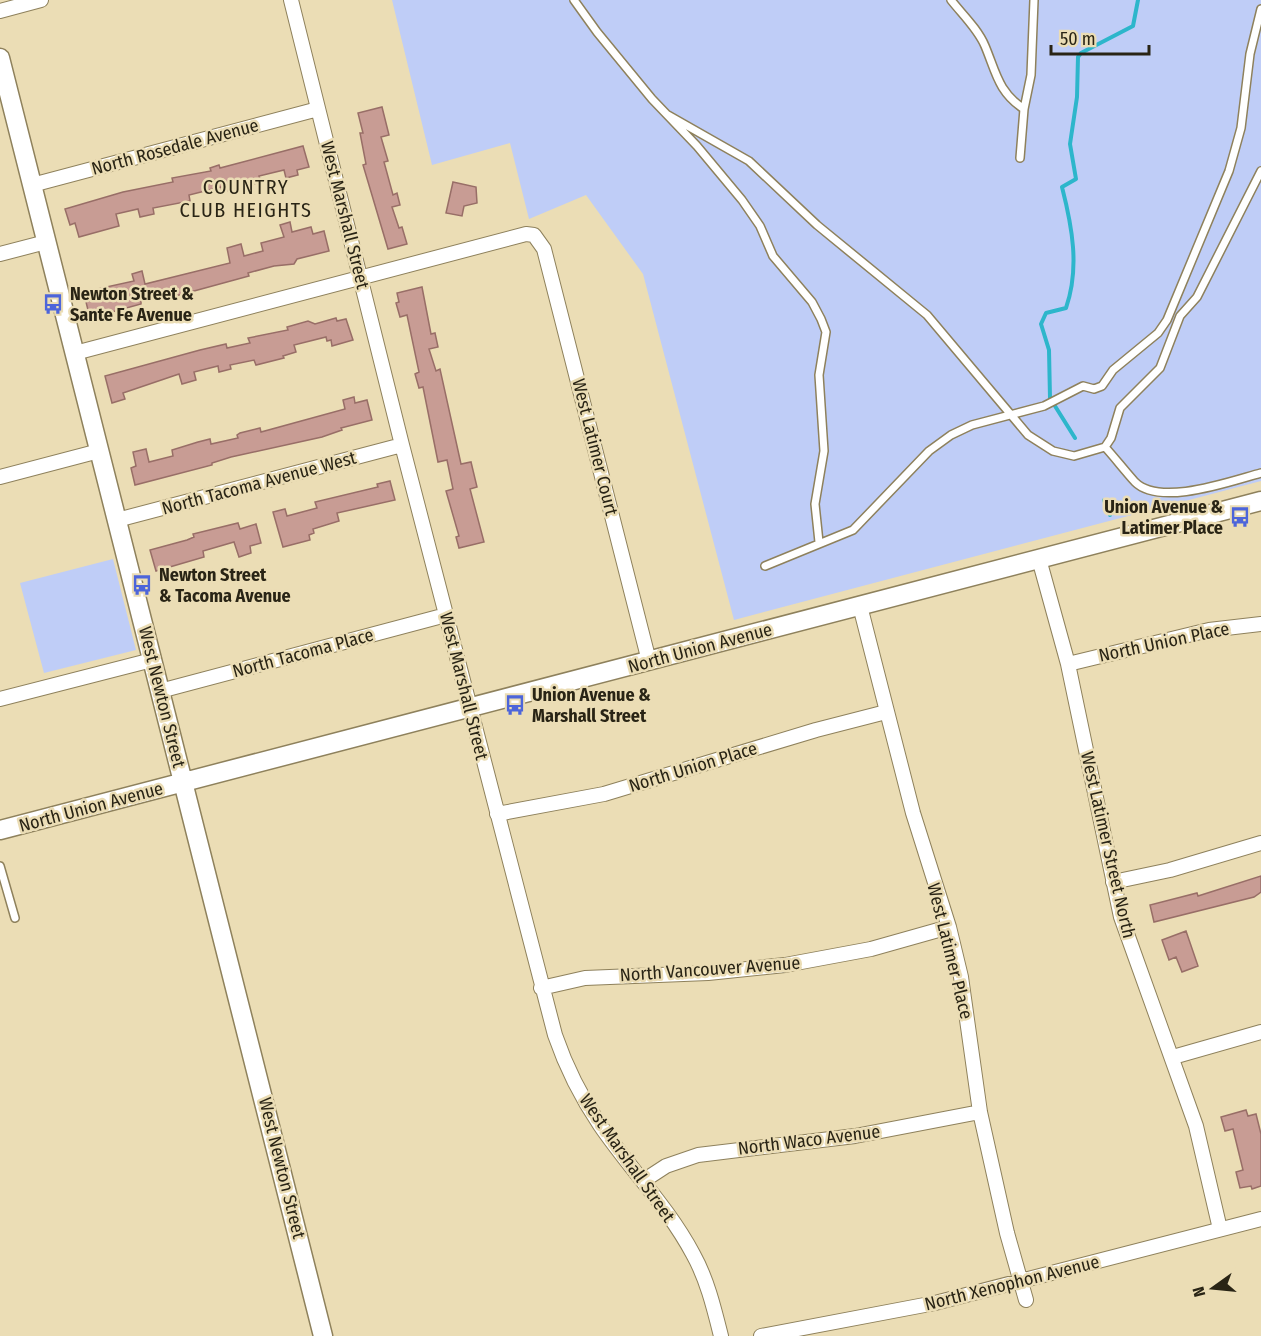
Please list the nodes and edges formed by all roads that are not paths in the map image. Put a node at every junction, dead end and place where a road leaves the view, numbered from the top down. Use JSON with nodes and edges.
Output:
{"nodes":[{"id":1,"x":41,"y":0,"type":"edge"},
{"id":2,"x":291,"y":0,"type":"edge"},
{"id":3,"x":574,"y":0,"type":"edge"},
{"id":4,"x":951,"y":0,"type":"edge"},
{"id":5,"x":1034,"y":0,"type":"edge"},
{"id":6,"x":1261,"y":9,"type":"edge"},
{"id":7,"x":0,"y":11,"type":"edge"},
{"id":8,"x":0,"y":58,"type":"edge"},
{"id":9,"x":318,"y":109,"type":"junction"},
{"id":10,"x":1024,"y":109,"type":"junction"},
{"id":11,"x":668,"y":115,"type":"junction"},
{"id":12,"x":1020,"y":158,"type":"dead end"},
{"id":13,"x":1261,"y":171,"type":"edge"},
{"id":14,"x":32,"y":185,"type":"junction"},
{"id":15,"x":46,"y":242,"type":"junction"},
{"id":16,"x":0,"y":254,"type":"edge"},
{"id":17,"x":361,"y":279,"type":"junction"},
{"id":18,"x":75,"y":353,"type":"junction"},
{"id":19,"x":1011,"y":416,"type":"junction"},
{"id":20,"x":402,"y":445,"type":"junction"},
{"id":21,"x":1105,"y":447,"type":"junction"},
{"id":22,"x":99,"y":451,"type":"junction"},
{"id":23,"x":1261,"y":473,"type":"edge"},
{"id":24,"x":0,"y":477,"type":"edge"},
{"id":25,"x":1261,"y":501,"type":"edge"},
{"id":26,"x":117,"y":520,"type":"junction"},
{"id":27,"x":819,"y":542,"type":"junction"},
{"id":28,"x":1039,"y":560,"type":"junction"},
{"id":29,"x":765,"y":566,"type":"dead end"},
{"id":30,"x":860,"y":606,"type":"junction"},
{"id":31,"x":446,"y":615,"type":"junction"},
{"id":32,"x":1261,"y":624,"type":"edge"},
{"id":33,"x":152,"y":660,"type":"junction"},
{"id":34,"x":650,"y":661,"type":"junction"},
{"id":35,"x":1068,"y":664,"type":"junction"},
{"id":36,"x":160,"y":691,"type":"junction"},
{"id":37,"x":0,"y":699,"type":"edge"},
{"id":38,"x":469,"y":708,"type":"junction"},
{"id":39,"x":886,"y":712,"type":"junction"},
{"id":40,"x":183,"y":782,"type":"junction"},
{"id":41,"x":497,"y":814,"type":"junction"},
{"id":42,"x":0,"y":830,"type":"edge"},
{"id":43,"x":1261,"y":843,"type":"edge"},
{"id":44,"x":0,"y":866,"type":"edge"},
{"id":45,"x":1113,"y":882,"type":"junction"},
{"id":46,"x":15,"y":918,"type":"dead end"},
{"id":47,"x":949,"y":927,"type":"junction"},
{"id":48,"x":541,"y":988,"type":"junction"},
{"id":49,"x":1261,"y":1032,"type":"edge"},
{"id":50,"x":1173,"y":1057,"type":"junction"},
{"id":51,"x":980,"y":1112,"type":"junction"},
{"id":52,"x":643,"y":1181,"type":"junction"},
{"id":53,"x":1261,"y":1219,"type":"edge"},
{"id":54,"x":1220,"y":1229,"type":"junction"},
{"id":55,"x":1020,"y":1281,"type":"junction"},
{"id":56,"x":1026,"y":1300,"type":"dead end"},
{"id":57,"x":323,"y":1336,"type":"edge"},
{"id":58,"x":721,"y":1336,"type":"edge"},
{"id":59,"x":761,"y":1336,"type":"edge"}],
"edges":[{"from":1,"to":7,"type":"street"},
{"from":2,"to":9,"type":"street","name":"West Marshall Street"},
{"from":3,"to":11,"type":"lane"},
{"from":4,"to":10,"type":"lane"},
{"from":5,"to":10,"type":"lane"},
{"from":6,"to":19,"type":"lane"},
{"from":8,"to":14,"type":"street","name":"West Newton Street"},
{"from":9,"to":14,"type":"street","name":"North Rosedale Avenue"},
{"from":9,"to":17,"type":"street","name":"West Marshall Street"},
{"from":10,"to":12,"type":"lane"},
{"from":11,"to":19,"type":"lane"},
{"from":11,"to":27,"type":"lane"},
{"from":13,"to":21,"type":"lane"},
{"from":14,"to":15,"type":"street","name":"West Newton Street"},
{"from":15,"to":16,"type":"street"},
{"from":15,"to":18,"type":"street","name":"West Newton Street"},
{"from":17,"to":18,"type":"street"},
{"from":17,"to":20,"type":"street","name":"West Marshall Street"},
{"from":17,"to":34,"type":"street","name":"West Latimer Court"},
{"from":18,"to":22,"type":"street","name":"West Newton Street"},
{"from":19,"to":21,"type":"lane"},
{"from":19,"to":27,"type":"lane"},
{"from":20,"to":26,"type":"street","name":"North Tacoma Avenue West"},
{"from":20,"to":31,"type":"street","name":"West Marshall Street"},
{"from":21,"to":23,"type":"lane"},
{"from":22,"to":24,"type":"street"},
{"from":22,"to":26,"type":"street","name":"West Newton Street"},
{"from":25,"to":28,"type":"street","name":"North Union Avenue"},
{"from":26,"to":33,"type":"street","name":"West Newton Street"},
{"from":27,"to":29,"type":"lane"},
{"from":28,"to":30,"type":"street","name":"North Union Avenue"},
{"from":28,"to":35,"type":"street","name":"West Latimer Street North"},
{"from":30,"to":34,"type":"street","name":"North Union Avenue"},
{"from":30,"to":39,"type":"street","name":"West Latimer Place"},
{"from":31,"to":36,"type":"street","name":"North Tacoma Place"},
{"from":31,"to":38,"type":"street","name":"West Marshall Street"},
{"from":32,"to":35,"type":"street","name":"North Union Place"},
{"from":33,"to":36,"type":"street","name":"West Newton Street"},
{"from":33,"to":37,"type":"street"},
{"from":34,"to":38,"type":"street","name":"North Union Avenue"},
{"from":35,"to":45,"type":"street","name":"West Latimer Street North"},
{"from":36,"to":40,"type":"street","name":"West Newton Street"},
{"from":38,"to":40,"type":"street","name":"North Union Avenue"},
{"from":38,"to":41,"type":"street","name":"West Marshall Street"},
{"from":39,"to":41,"type":"street","name":"North Union Place"},
{"from":39,"to":47,"type":"street","name":"West Latimer Place"},
{"from":40,"to":42,"type":"street","name":"North Union Avenue"},
{"from":40,"to":57,"type":"street","name":"West Newton Street"},
{"from":41,"to":48,"type":"street","name":"West Marshall Street"},
{"from":43,"to":45,"type":"street"},
{"from":44,"to":46,"type":"lane"},
{"from":45,"to":50,"type":"street","name":"West Latimer Street North"},
{"from":47,"to":48,"type":"street","name":"North Vancouver Avenue"},
{"from":47,"to":51,"type":"street","name":"West Latimer Place"},
{"from":48,"to":52,"type":"street","name":"West Marshall Street"},
{"from":49,"to":50,"type":"street"},
{"from":50,"to":54,"type":"street","name":"West Latimer Street North"},
{"from":51,"to":52,"type":"street","name":"North Waco Avenue"},
{"from":51,"to":55,"type":"street","name":"West Latimer Place"},
{"from":52,"to":58,"type":"street","name":"West Marshall Street"},
{"from":53,"to":54,"type":"street","name":"North Xenophon Avenue"},
{"from":54,"to":55,"type":"street","name":"North Xenophon Avenue"},
{"from":55,"to":56,"type":"street","name":"West Latimer Place"},
{"from":55,"to":59,"type":"street","name":"North Xenophon Avenue"}]}
